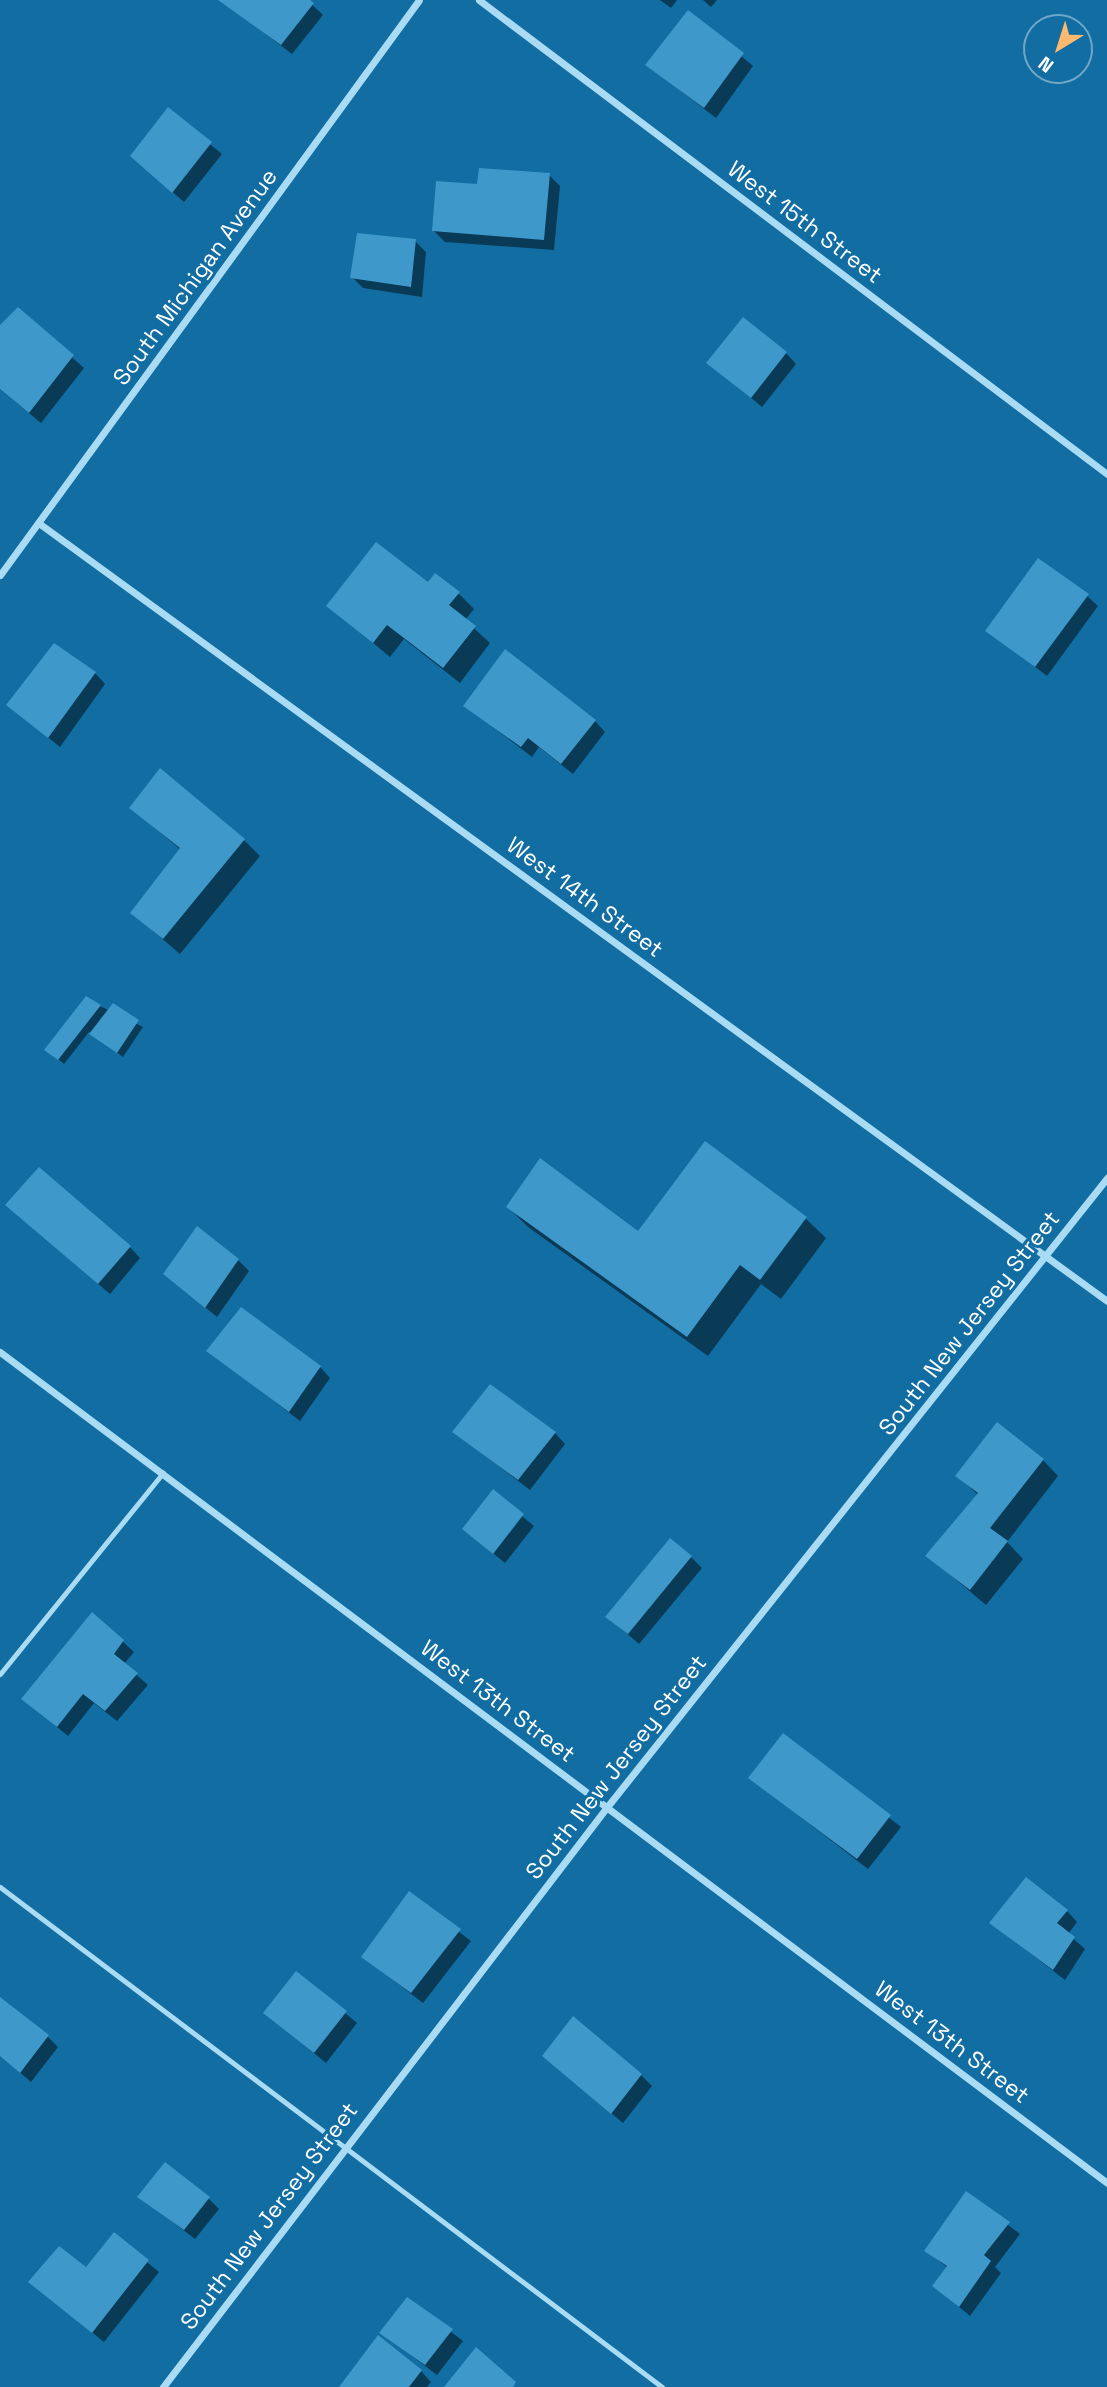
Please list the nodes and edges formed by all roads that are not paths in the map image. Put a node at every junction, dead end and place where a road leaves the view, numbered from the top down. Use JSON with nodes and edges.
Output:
{"nodes":[{"id":1,"x":419,"y":0,"type":"edge"},
{"id":2,"x":480,"y":0,"type":"edge"},
{"id":3,"x":1107,"y":474,"type":"edge"},
{"id":4,"x":40,"y":524,"type":"junction"},
{"id":5,"x":0,"y":575,"type":"edge"},
{"id":6,"x":1107,"y":1178,"type":"edge"},
{"id":7,"x":1047,"y":1257,"type":"junction"},
{"id":8,"x":1107,"y":1301,"type":"edge"},
{"id":9,"x":0,"y":1352,"type":"edge"},
{"id":10,"x":163,"y":1473,"type":"junction"},
{"id":11,"x":0,"y":1674,"type":"edge"},
{"id":12,"x":607,"y":1807,"type":"junction"},
{"id":13,"x":0,"y":1887,"type":"edge"},
{"id":14,"x":348,"y":2145,"type":"junction"},
{"id":15,"x":1107,"y":2183,"type":"edge"},
{"id":16,"x":163,"y":2387,"type":"edge"},
{"id":17,"x":662,"y":2387,"type":"edge"}],
"edges":[{"from":1,"to":4,"type":"street","name":"South Michigan Avenue"},
{"from":2,"to":3,"type":"street","name":"West 15th Street"},
{"from":4,"to":5,"type":"street","name":"South Michigan Avenue"},
{"from":4,"to":7,"type":"street","name":"West 14th Street"},
{"from":6,"to":7,"type":"street","name":"South New Jersey Street"},
{"from":7,"to":8,"type":"street","name":"West 14th Street"},
{"from":7,"to":12,"type":"street","name":"South New Jersey Street"},
{"from":9,"to":10,"type":"street","name":"West 13th Street"},
{"from":10,"to":11,"type":"lane"},
{"from":10,"to":12,"type":"street","name":"West 13th Street"},
{"from":12,"to":14,"type":"street","name":"South New Jersey Street"},
{"from":12,"to":15,"type":"street","name":"West 13th Street"},
{"from":13,"to":14,"type":"lane"},
{"from":14,"to":16,"type":"street","name":"South New Jersey Street"},
{"from":14,"to":17,"type":"lane"}]}
